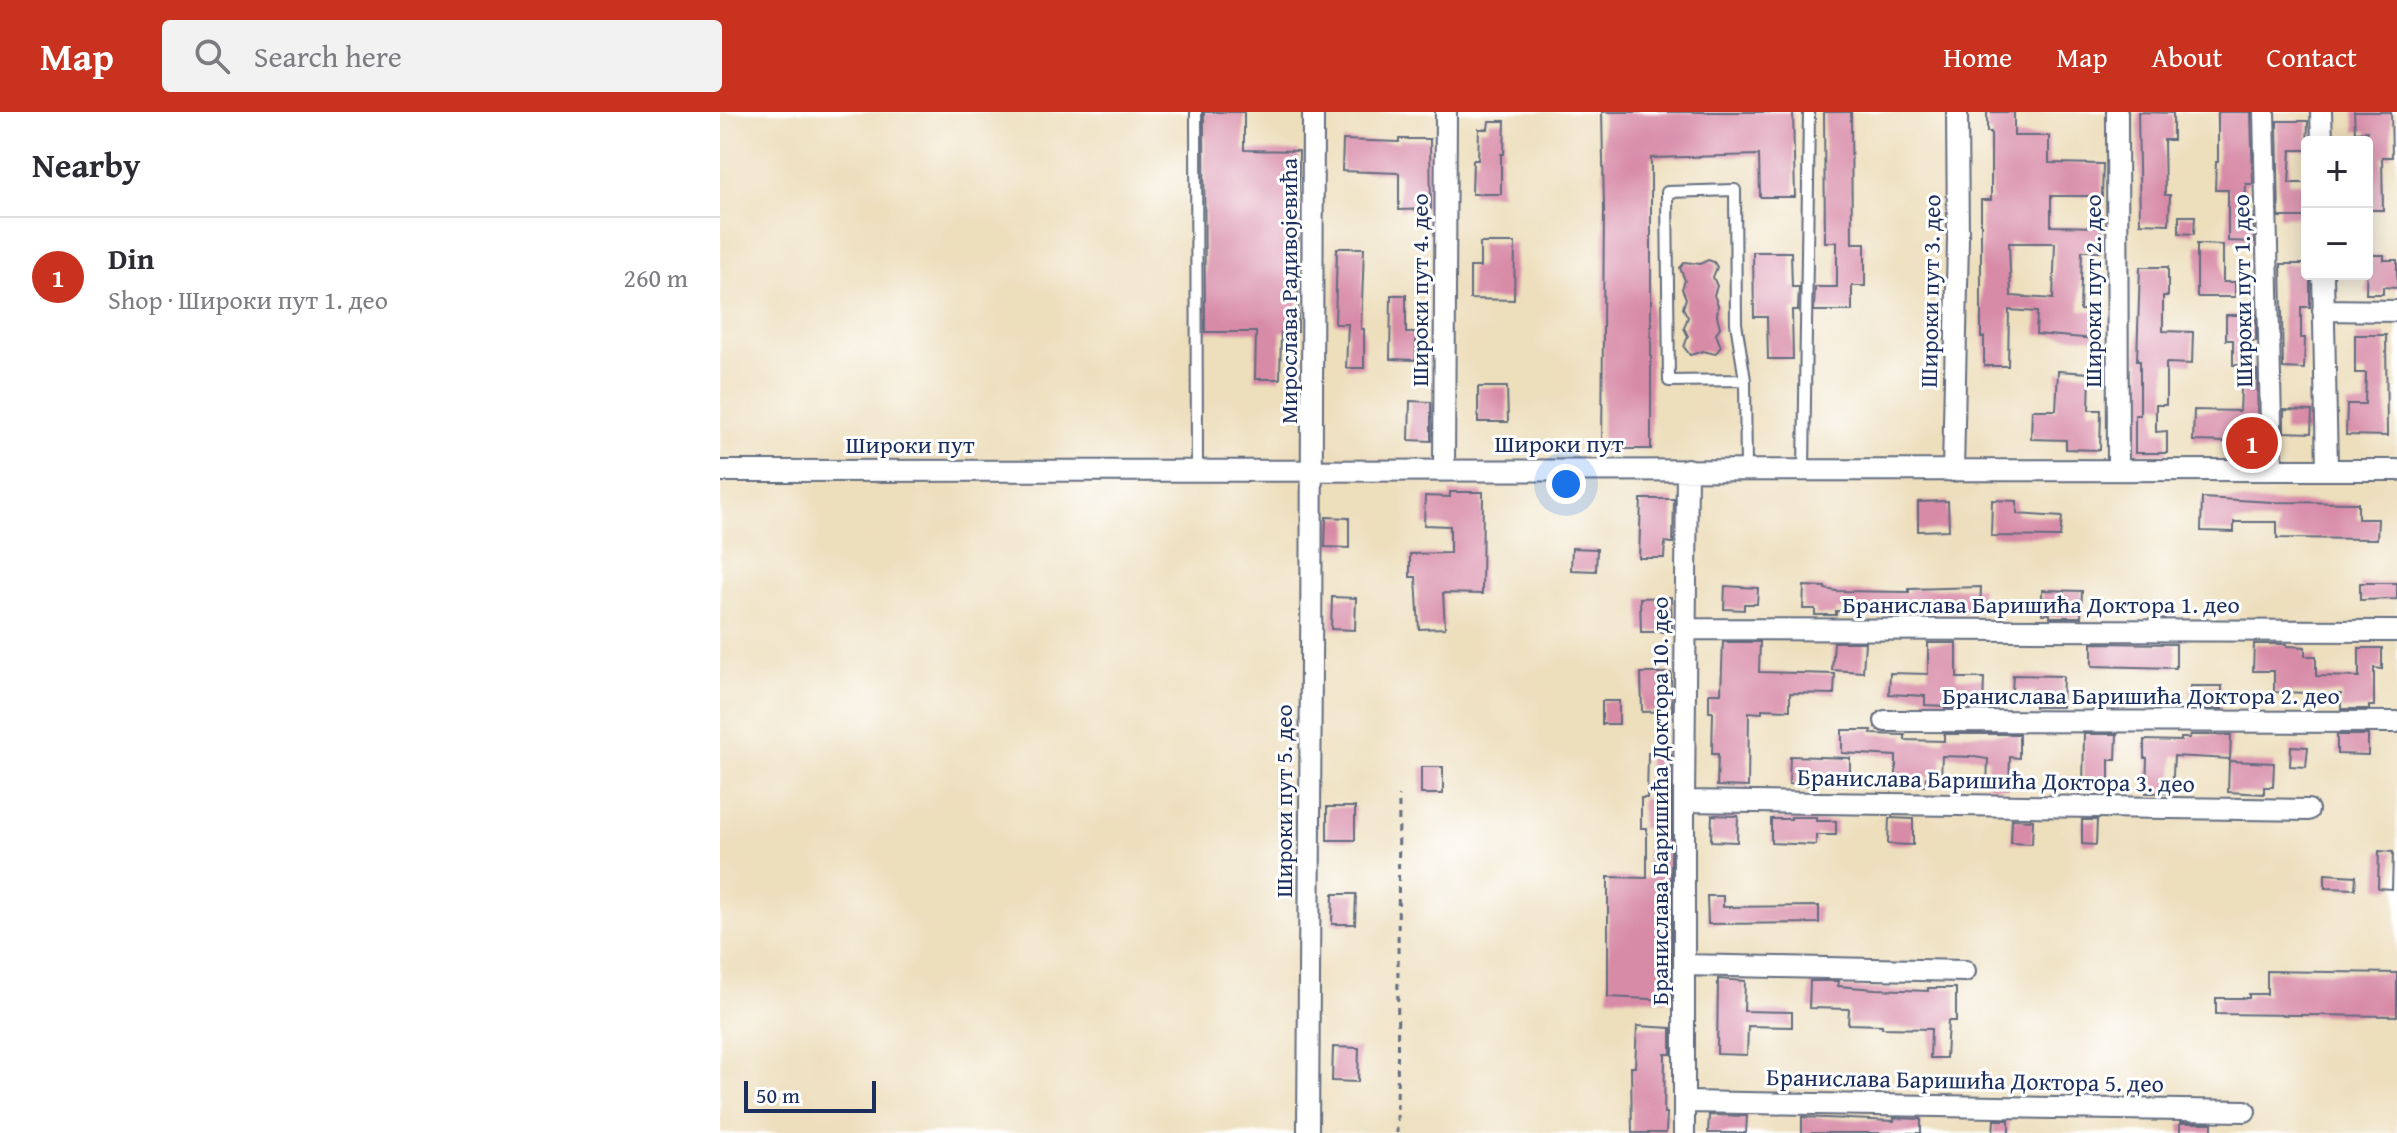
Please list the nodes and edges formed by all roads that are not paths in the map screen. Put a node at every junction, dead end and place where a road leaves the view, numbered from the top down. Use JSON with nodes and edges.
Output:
{"nodes":[{"id":1,"x":1196,"y":112,"type":"edge"},
{"id":2,"x":1313,"y":112,"type":"edge"},
{"id":3,"x":1446,"y":112,"type":"edge"},
{"id":4,"x":1809,"y":112,"type":"edge"},
{"id":5,"x":1957,"y":112,"type":"edge"},
{"id":6,"x":2117,"y":112,"type":"edge"},
{"id":7,"x":2264,"y":112,"type":"edge"},
{"id":8,"x":2321,"y":112,"type":"edge"},
{"id":9,"x":2322,"y":136,"type":"edge"},
{"id":10,"x":2323,"y":280,"type":"edge"},
{"id":11,"x":2323,"y":310,"type":"junction"},
{"id":12,"x":2397,"y":311,"type":"edge"},
{"id":13,"x":1745,"y":380,"type":"junction"},
{"id":14,"x":1314,"y":469,"type":"junction"},
{"id":15,"x":1444,"y":469,"type":"junction"},
{"id":16,"x":1687,"y":469,"type":"junction"},
{"id":17,"x":2118,"y":469,"type":"junction"},
{"id":18,"x":2272,"y":469,"type":"junction"},
{"id":19,"x":2327,"y":469,"type":"junction"},
{"id":20,"x":1197,"y":470,"type":"junction"},
{"id":21,"x":1746,"y":470,"type":"junction"},
{"id":22,"x":2397,"y":470,"type":"edge"},
{"id":23,"x":720,"y":471,"type":"edge"},
{"id":24,"x":1804,"y":471,"type":"junction"},
{"id":25,"x":1953,"y":471,"type":"junction"},
{"id":26,"x":1686,"y":629,"type":"junction"},
{"id":27,"x":2397,"y":631,"type":"edge"},
{"id":28,"x":1885,"y":721,"type":"dead end"},
{"id":29,"x":2397,"y":722,"type":"edge"},
{"id":30,"x":1684,"y":801,"type":"junction"},
{"id":31,"x":2308,"y":810,"type":"dead end"},
{"id":32,"x":1684,"y":965,"type":"junction"},
{"id":33,"x":1965,"y":971,"type":"dead end"},
{"id":34,"x":1685,"y":1102,"type":"junction"},
{"id":35,"x":2245,"y":1111,"type":"dead end"},
{"id":36,"x":1308,"y":1133,"type":"edge"},
{"id":37,"x":1684,"y":1133,"type":"edge"}],
"edges":[{"from":1,"to":20,"type":"lane"},
{"from":2,"to":14,"type":"street","name":"Мирослава Радивојевића"},
{"from":3,"to":15,"type":"street","name":"Широки пут 4. део"},
{"from":4,"to":24,"type":"lane"},
{"from":5,"to":25,"type":"street","name":"Широки пут 3. део"},
{"from":6,"to":17,"type":"street","name":"Широки пут 2. део"},
{"from":7,"to":18,"type":"street","name":"Широки пут 1. део"},
{"from":8,"to":9,"type":"street"},
{"from":10,"to":11,"type":"street"},
{"from":11,"to":12,"type":"street"},
{"from":11,"to":19,"type":"street"},
{"from":13,"to":13,"type":"lane"},
{"from":13,"to":21,"type":"lane"},
{"from":14,"to":15,"type":"street","name":"Широки пут"},
{"from":14,"to":20,"type":"street","name":"Широки пут"},
{"from":14,"to":36,"type":"street","name":"Широки пут 5. део"},
{"from":15,"to":16,"type":"street","name":"Широки пут"},
{"from":16,"to":21,"type":"street","name":"Широки пут"},
{"from":16,"to":26,"type":"street","name":"Бранислава Баришића Доктора 10. део"},
{"from":17,"to":18,"type":"street","name":"Широки пут"},
{"from":17,"to":25,"type":"street","name":"Широки пут"},
{"from":18,"to":19,"type":"street","name":"Широки пут"},
{"from":19,"to":22,"type":"street","name":"Широки пут"},
{"from":20,"to":23,"type":"street","name":"Широки пут"},
{"from":21,"to":24,"type":"street","name":"Широки пут"},
{"from":24,"to":25,"type":"street","name":"Широки пут"},
{"from":26,"to":27,"type":"street","name":"Бранислава Баришића Доктора 1. део"},
{"from":26,"to":30,"type":"street","name":"Бранислава Баришића Доктора 10. део"},
{"from":28,"to":29,"type":"street","name":"Бранислава Баришића Доктора 2. део"},
{"from":30,"to":31,"type":"street","name":"Бранислава Баришића Доктора 3. део"},
{"from":30,"to":32,"type":"street","name":"Бранислава Баришића Доктора 10. део"},
{"from":32,"to":33,"type":"street"},
{"from":32,"to":34,"type":"street","name":"Бранислава Баришића Доктора 10. део"},
{"from":34,"to":35,"type":"street","name":"Бранислава Баришића Доктора 5. део"},
{"from":34,"to":37,"type":"street","name":"Бранислава Баришића Доктора 10. део"}]}
